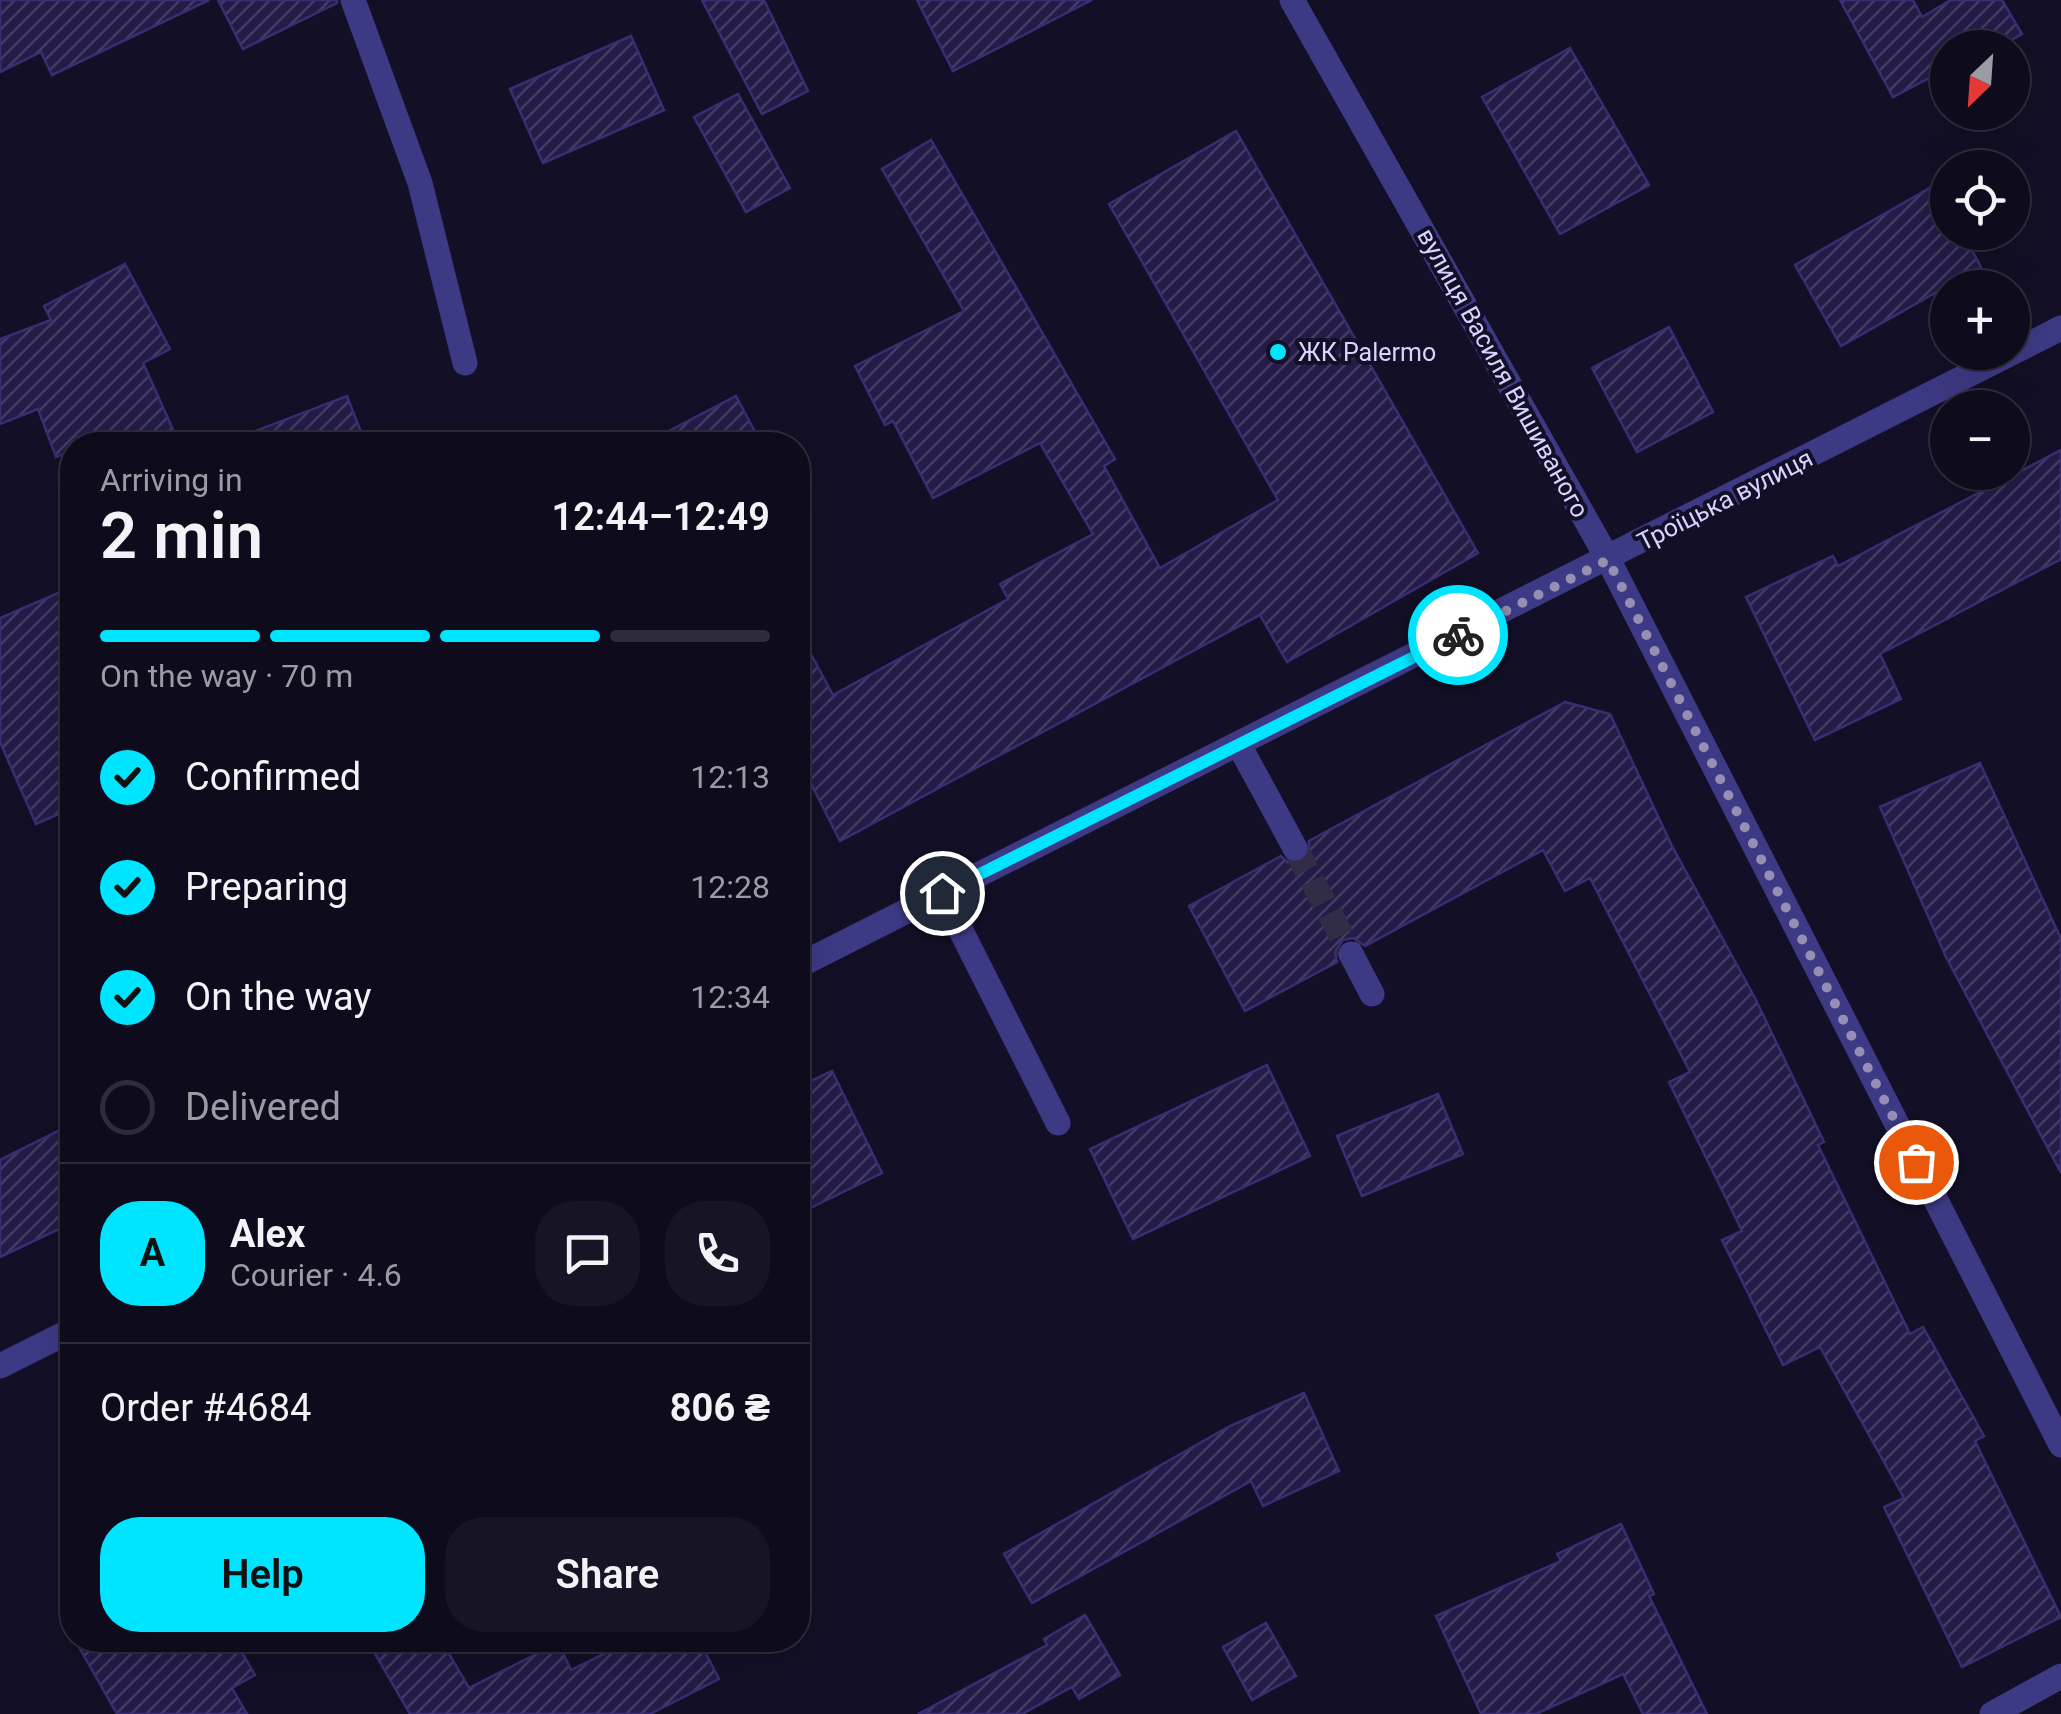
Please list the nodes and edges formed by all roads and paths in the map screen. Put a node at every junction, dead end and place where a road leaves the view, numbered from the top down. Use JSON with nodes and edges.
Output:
{"nodes":[{"id":1,"x":353,"y":0,"type":"edge"},
{"id":2,"x":1292,"y":0,"type":"edge"},
{"id":3,"x":2061,"y":328,"type":"edge"},
{"id":4,"x":465,"y":363,"type":"dead end"},
{"id":5,"x":1608,"y":560,"type":"junction"},
{"id":6,"x":1239,"y":745,"type":"junction"},
{"id":7,"x":1295,"y":848,"type":"tunnel mouth"},
{"id":8,"x":942,"y":893,"type":"junction"},
{"id":9,"x":1351,"y":954,"type":"tunnel mouth"},
{"id":10,"x":810,"y":960,"type":"edge"},
{"id":11,"x":1372,"y":994,"type":"dead end"},
{"id":12,"x":1058,"y":1122,"type":"dead end"},
{"id":13,"x":60,"y":1336,"type":"edge"},
{"id":14,"x":0,"y":1366,"type":"edge"},
{"id":15,"x":2061,"y":1446,"type":"edge"},
{"id":16,"x":2061,"y":1676,"type":"edge"},
{"id":17,"x":1992,"y":1714,"type":"edge"}],
"edges":[{"from":1,"to":4,"type":"street"},
{"from":2,"to":5,"type":"street","name":"вулиця Василя Вишиваного"},
{"from":3,"to":5,"type":"street","name":"Троїцька вулиця"},
{"from":5,"to":6,"type":"street","name":"Троїцька вулиця"},
{"from":5,"to":15,"type":"street","name":"вулиця Василя Вишиваного"},
{"from":6,"to":7,"type":"street"},
{"from":6,"to":8,"type":"street","name":"Троїцька вулиця"},
{"from":8,"to":10,"type":"street","name":"Троїцька вулиця"},
{"from":8,"to":12,"type":"street"},
{"from":9,"to":11,"type":"street"},
{"from":13,"to":14,"type":"street"},
{"from":16,"to":17,"type":"street"}]}
